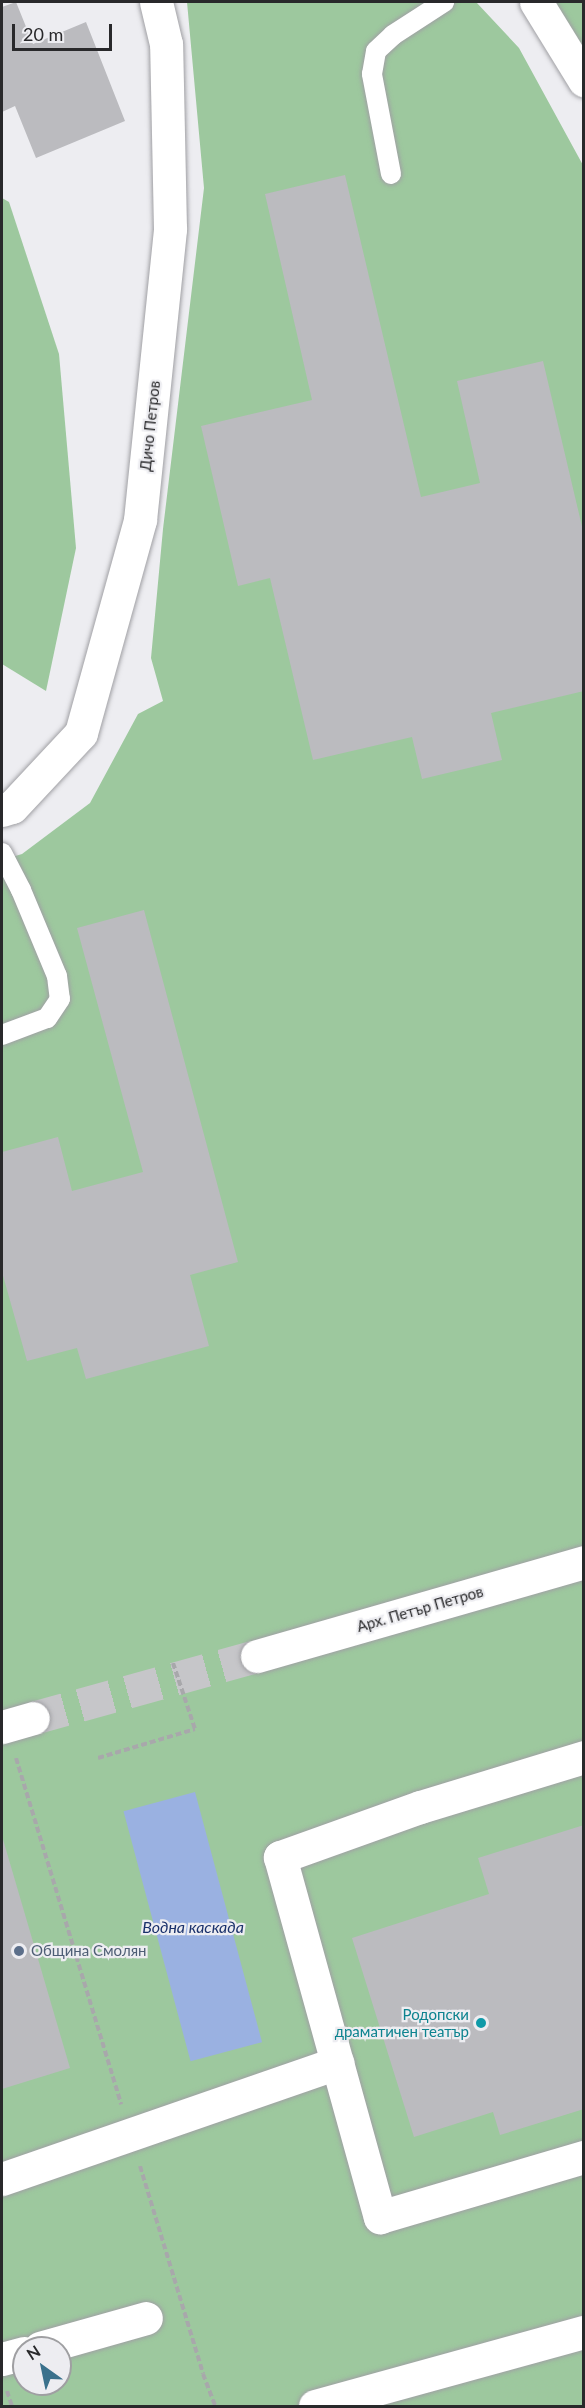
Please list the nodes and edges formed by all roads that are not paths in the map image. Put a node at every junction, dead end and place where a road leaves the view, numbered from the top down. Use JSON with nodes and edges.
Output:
{"nodes":[{"id":1,"x":156,"y":2,"type":"edge"},
{"id":2,"x":444,"y":2,"type":"edge"},
{"id":3,"x":536,"y":2,"type":"edge"},
{"id":4,"x":584,"y":80,"type":"edge"},
{"id":5,"x":391,"y":174,"type":"dead end"},
{"id":6,"x":2,"y":810,"type":"edge"},
{"id":7,"x":2,"y":853,"type":"edge"},
{"id":8,"x":2,"y":1035,"type":"edge"},
{"id":9,"x":584,"y":1562,"type":"edge"},
{"id":10,"x":257,"y":1656,"type":"tunnel mouth"},
{"id":11,"x":584,"y":1757,"type":"edge"},
{"id":12,"x":337,"y":2063,"type":"junction"},
{"id":13,"x":584,"y":2157,"type":"edge"},
{"id":14,"x":2,"y":2179,"type":"edge"},
{"id":15,"x":146,"y":2318,"type":"dead end"},
{"id":16,"x":584,"y":2332,"type":"edge"},
{"id":17,"x":72,"y":2339,"type":"edge"},
{"id":18,"x":315,"y":2406,"type":"edge"}],
"edges":[{"from":1,"to":6,"type":"street","name":"Дичо Петров"},
{"from":2,"to":5,"type":"lane"},
{"from":3,"to":4,"type":"street"},
{"from":7,"to":8,"type":"lane"},
{"from":9,"to":10,"type":"street","name":"Арх. Петър Петров"},
{"from":11,"to":12,"type":"street"},
{"from":12,"to":13,"type":"street"},
{"from":12,"to":14,"type":"street"},
{"from":15,"to":17,"type":"street"},
{"from":16,"to":18,"type":"street"}]}
